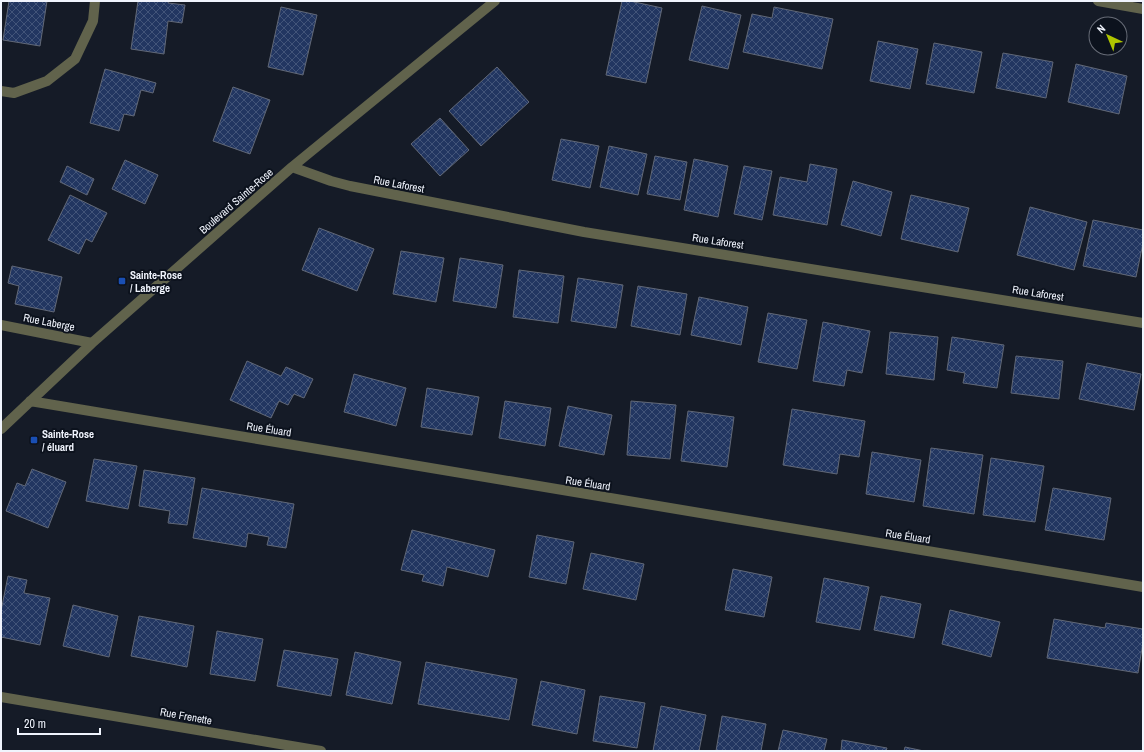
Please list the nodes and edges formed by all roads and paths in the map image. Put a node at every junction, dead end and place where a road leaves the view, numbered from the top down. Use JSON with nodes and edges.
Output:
{"nodes":[{"id":1,"x":95,"y":1,"type":"edge"},
{"id":2,"x":495,"y":1,"type":"edge"},
{"id":3,"x":1098,"y":1,"type":"edge"},
{"id":4,"x":1139,"y":6,"type":"edge"},
{"id":5,"x":1,"y":91,"type":"edge"},
{"id":6,"x":292,"y":167,"type":"junction"},
{"id":7,"x":1143,"y":323,"type":"edge"},
{"id":8,"x":1,"y":325,"type":"edge"},
{"id":9,"x":92,"y":343,"type":"junction"},
{"id":10,"x":30,"y":401,"type":"junction"},
{"id":11,"x":1,"y":429,"type":"edge"},
{"id":12,"x":1143,"y":587,"type":"edge"},
{"id":13,"x":1,"y":697,"type":"edge"},
{"id":14,"x":321,"y":751,"type":"edge"}],
"edges":[{"from":1,"to":5,"type":"street"},
{"from":2,"to":6,"type":"street","name":"Boulevard Sainte-Rose"},
{"from":3,"to":4,"type":"street"},
{"from":6,"to":7,"type":"street","name":"Rue Laforest"},
{"from":6,"to":9,"type":"street","name":"Boulevard Sainte-Rose"},
{"from":8,"to":9,"type":"street","name":"Rue Laberge"},
{"from":9,"to":10,"type":"street","name":"Boulevard Sainte-Rose"},
{"from":10,"to":11,"type":"street","name":"Boulevard Sainte-Rose"},
{"from":10,"to":12,"type":"street","name":"Rue Éluard"},
{"from":13,"to":14,"type":"street","name":"Rue Frenette"}]}
